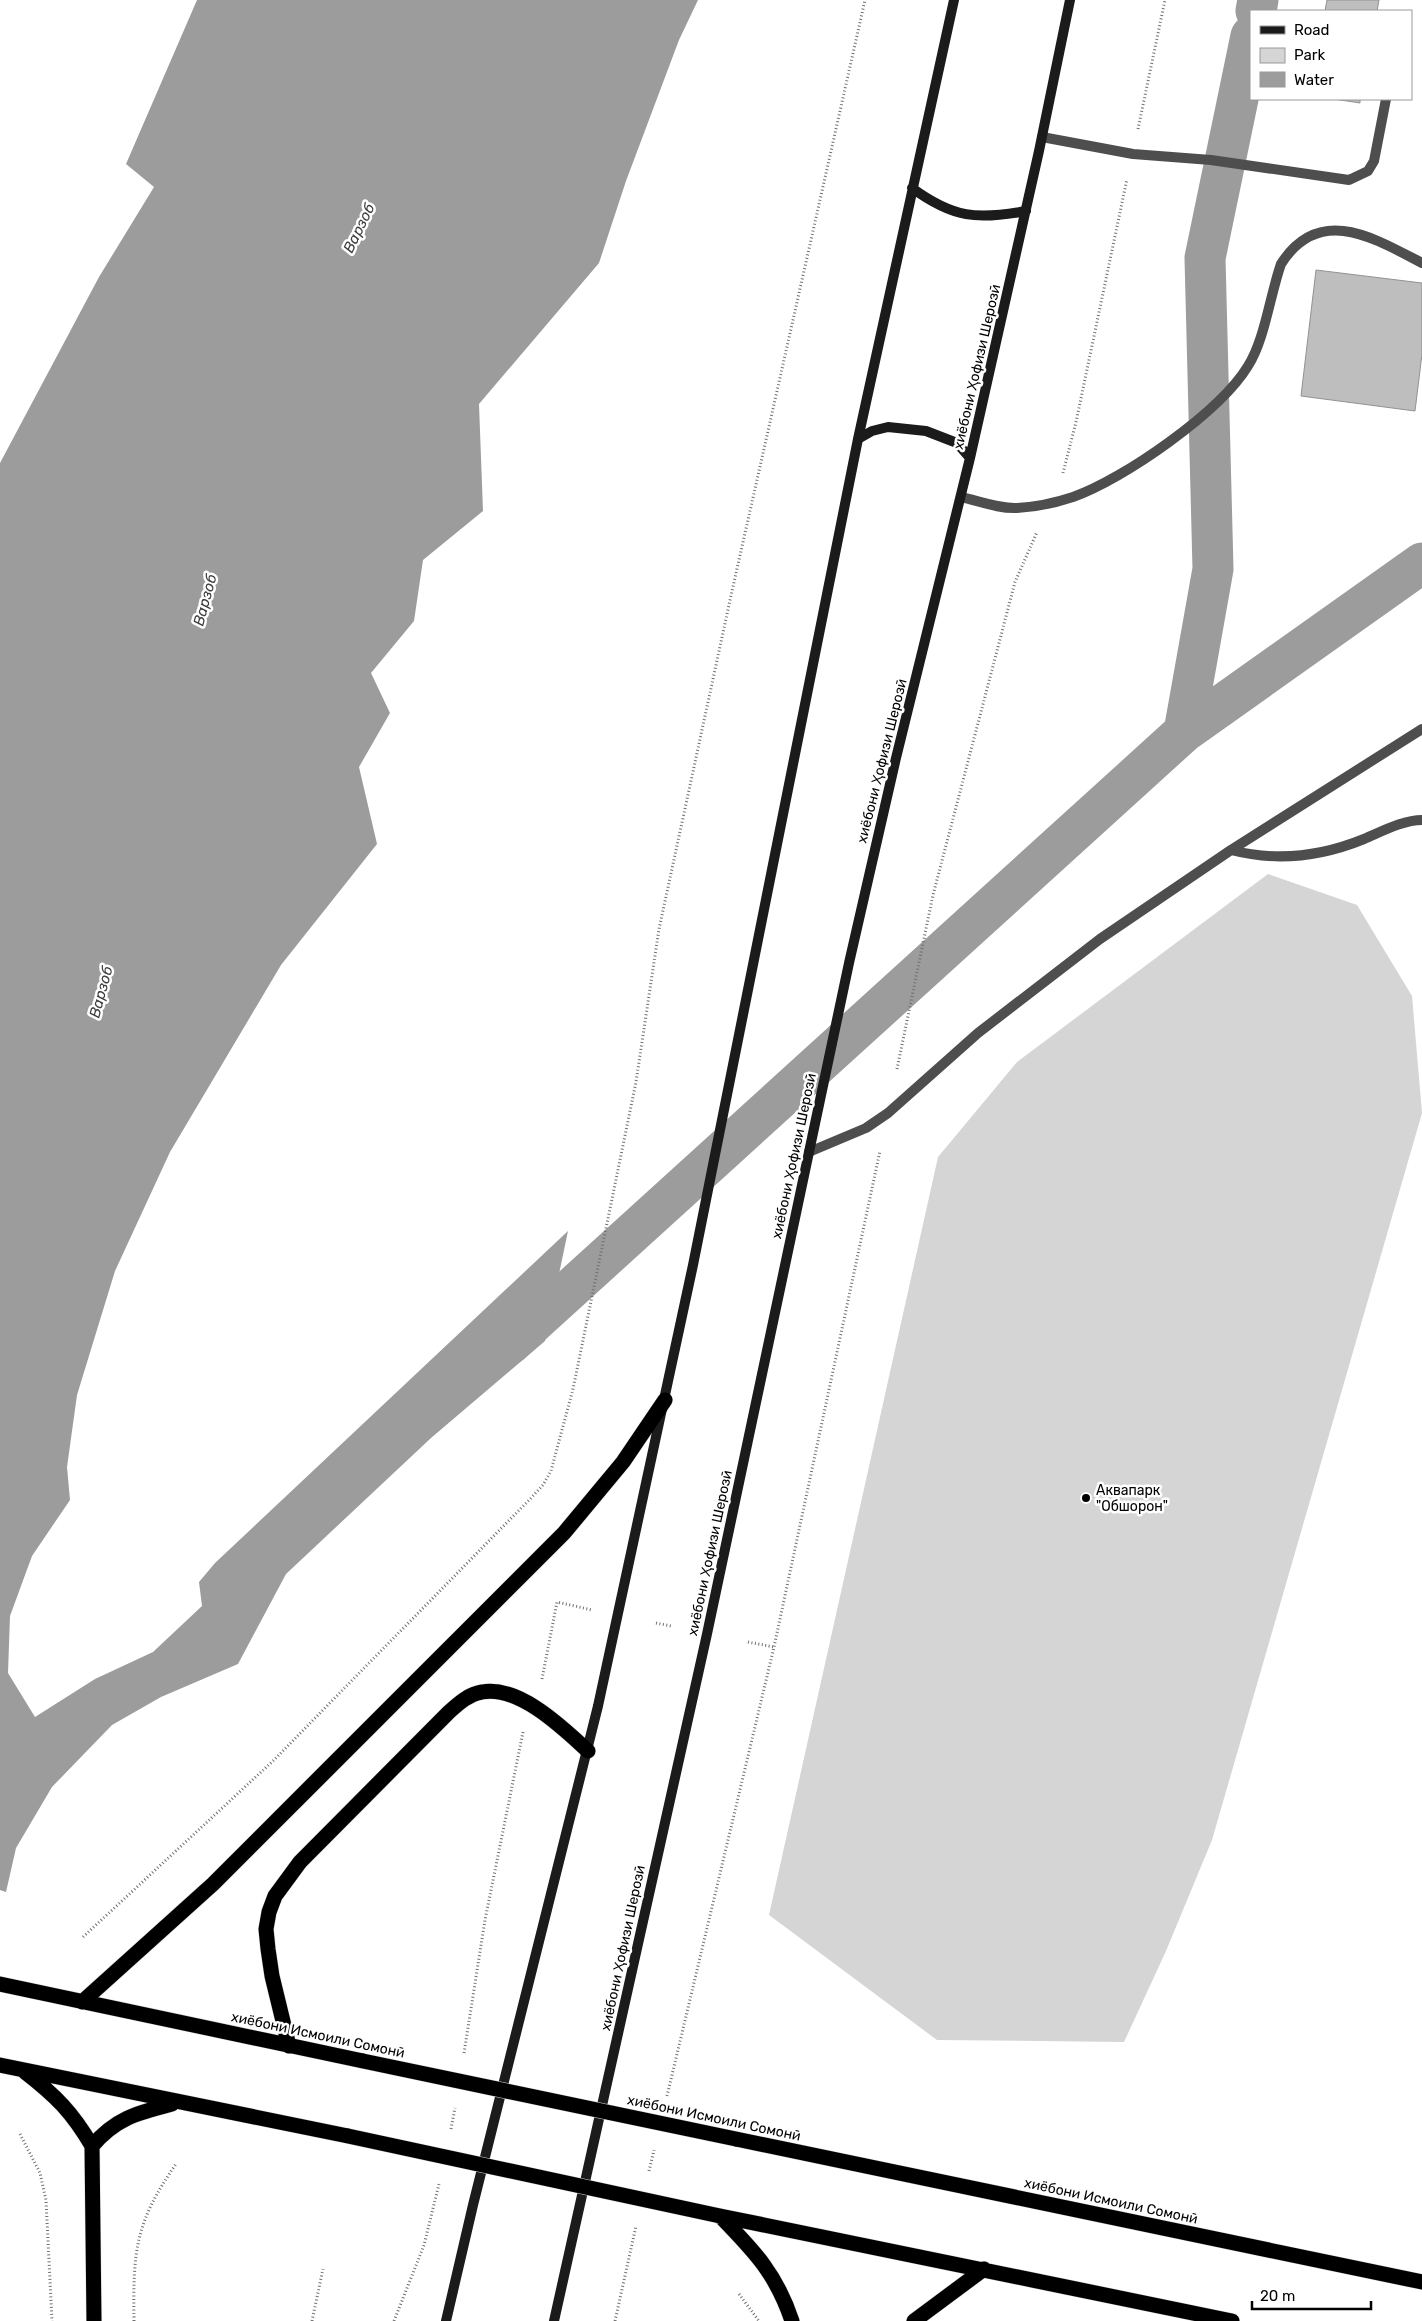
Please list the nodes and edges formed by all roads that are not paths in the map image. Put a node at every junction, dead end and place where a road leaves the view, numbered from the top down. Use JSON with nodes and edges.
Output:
{"nodes":[{"id":1,"x":954,"y":0,"type":"edge"},
{"id":2,"x":1070,"y":0,"type":"edge"},
{"id":3,"x":1386,"y":100,"type":"edge"},
{"id":4,"x":1042,"y":137,"type":"junction"},
{"id":5,"x":912,"y":188,"type":"junction"},
{"id":6,"x":1026,"y":211,"type":"junction"},
{"id":7,"x":1422,"y":263,"type":"edge"},
{"id":8,"x":858,"y":439,"type":"junction"},
{"id":9,"x":970,"y":458,"type":"junction"},
{"id":10,"x":961,"y":497,"type":"junction"},
{"id":11,"x":1422,"y":729,"type":"edge"},
{"id":12,"x":1422,"y":820,"type":"edge"},
{"id":13,"x":1231,"y":850,"type":"junction"},
{"id":14,"x":809,"y":1152,"type":"junction"},
{"id":15,"x":664,"y":1400,"type":"junction"},
{"id":16,"x":588,"y":1751,"type":"junction"},
{"id":17,"x":0,"y":1984,"type":"edge"},
{"id":18,"x":82,"y":2002,"type":"junction"},
{"id":19,"x":289,"y":2046,"type":"junction"},
{"id":20,"x":0,"y":2065,"type":"edge"},
{"id":21,"x":22,"y":2070,"type":"junction"},
{"id":22,"x":177,"y":2102,"type":"junction"},
{"id":23,"x":92,"y":2146,"type":"junction"},
{"id":24,"x":720,"y":2216,"type":"junction"},
{"id":25,"x":984,"y":2269,"type":"junction"},
{"id":26,"x":1422,"y":2282,"type":"edge"},
{"id":27,"x":94,"y":2321,"type":"edge"},
{"id":28,"x":446,"y":2321,"type":"edge"},
{"id":29,"x":554,"y":2321,"type":"edge"},
{"id":30,"x":792,"y":2321,"type":"edge"},
{"id":31,"x":914,"y":2321,"type":"edge"},
{"id":32,"x":1232,"y":2321,"type":"edge"}],
"edges":[{"from":1,"to":5,"type":"main road"},
{"from":2,"to":4,"type":"main road","name":"хиёбони Ҳофизи Шерозӣ"},
{"from":3,"to":4,"type":"lane"},
{"from":4,"to":6,"type":"main road","name":"хиёбони Ҳофизи Шерозӣ"},
{"from":5,"to":6,"type":"main road"},
{"from":5,"to":8,"type":"main road"},
{"from":6,"to":9,"type":"main road","name":"хиёбони Ҳофизи Шерозӣ"},
{"from":7,"to":10,"type":"lane"},
{"from":8,"to":9,"type":"main road"},
{"from":8,"to":15,"type":"main road"},
{"from":9,"to":10,"type":"main road","name":"хиёбони Ҳофизи Шерозӣ"},
{"from":10,"to":14,"type":"main road","name":"хиёбони Ҳофизи Шерозӣ"},
{"from":11,"to":13,"type":"lane"},
{"from":12,"to":13,"type":"lane"},
{"from":13,"to":14,"type":"lane"},
{"from":14,"to":29,"type":"main road","name":"хиёбони Ҳофизи Шерозӣ"},
{"from":15,"to":16,"type":"main road"},
{"from":15,"to":18,"type":"highway"},
{"from":16,"to":19,"type":"highway"},
{"from":16,"to":28,"type":"main road"},
{"from":17,"to":18,"type":"highway","name":"хиёбони Исмоили Сомонӣ"},
{"from":18,"to":19,"type":"highway","name":"хиёбони Исмоили Сомонӣ"},
{"from":19,"to":26,"type":"highway","name":"хиёбони Исмоили Сомонӣ","bridge":true},
{"from":20,"to":21,"type":"highway"},
{"from":21,"to":22,"type":"highway"},
{"from":21,"to":23,"type":"highway"},
{"from":22,"to":23,"type":"highway"},
{"from":22,"to":24,"type":"highway","bridge":true},
{"from":23,"to":27,"type":"highway"},
{"from":24,"to":25,"type":"highway"},
{"from":24,"to":30,"type":"highway"},
{"from":25,"to":31,"type":"highway"},
{"from":25,"to":32,"type":"highway"}]}
